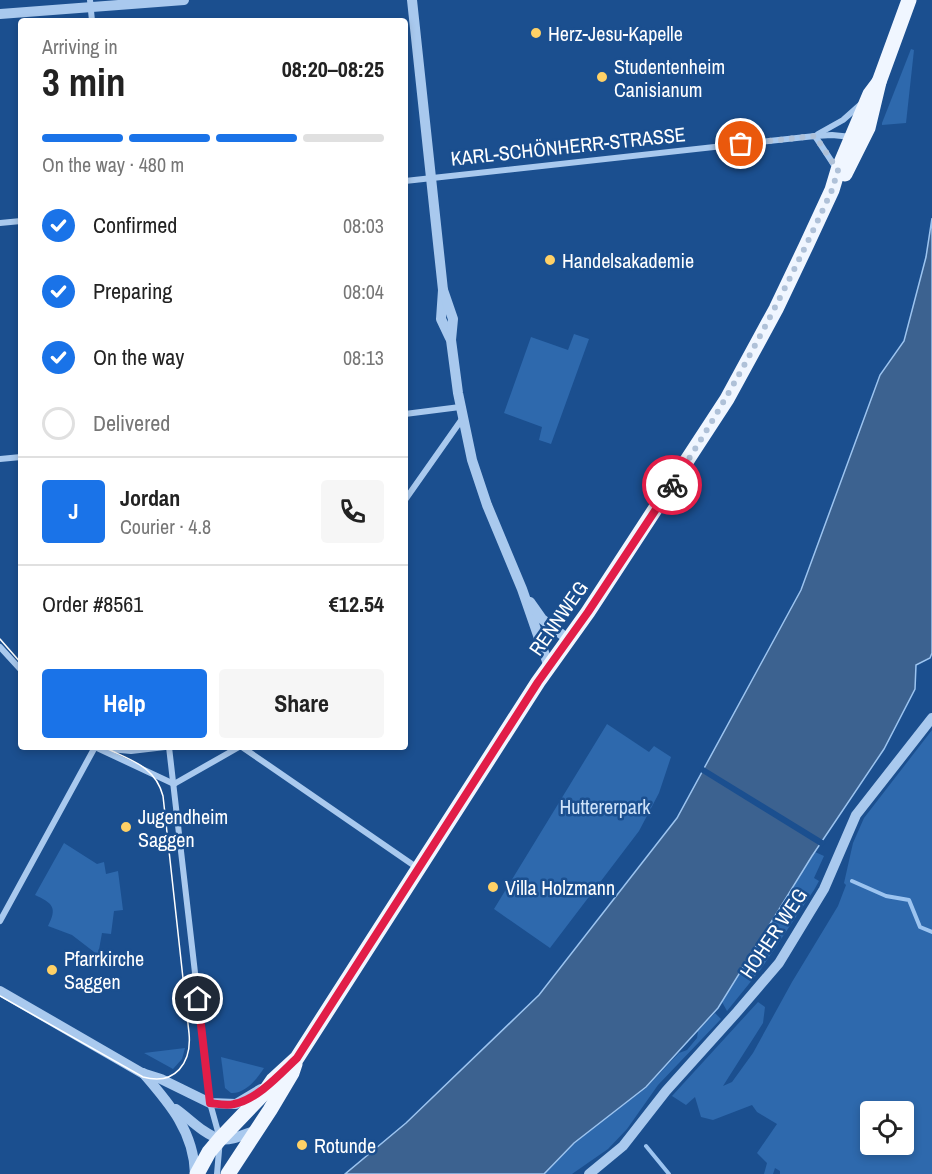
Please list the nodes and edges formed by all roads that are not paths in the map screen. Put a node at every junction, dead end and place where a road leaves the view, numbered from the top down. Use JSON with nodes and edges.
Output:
{"nodes":[{"id":1,"x":184,"y":0,"type":"edge"},
{"id":2,"x":412,"y":0,"type":"edge"},
{"id":3,"x":909,"y":0,"type":"edge"},
{"id":4,"x":90,"y":4,"type":"edge"},
{"id":5,"x":0,"y":14,"type":"edge"},
{"id":6,"x":874,"y":88,"type":"junction"},
{"id":7,"x":815,"y":136,"type":"junction"},
{"id":8,"x":858,"y":138,"type":"junction"},
{"id":9,"x":838,"y":170,"type":"junction"},
{"id":10,"x":432,"y":178,"type":"junction"},
{"id":11,"x":408,"y":181,"type":"edge"},
{"id":12,"x":832,"y":190,"type":"junction"},
{"id":13,"x":18,"y":221,"type":"edge"},
{"id":14,"x":0,"y":223,"type":"edge"},
{"id":15,"x":461,"y":413,"type":"junction"},
{"id":16,"x":408,"y":414,"type":"edge"},
{"id":17,"x":18,"y":457,"type":"edge"},
{"id":18,"x":0,"y":459,"type":"edge"},
{"id":19,"x":408,"y":495,"type":"edge"},
{"id":20,"x":522,"y":589,"type":"junction"},
{"id":21,"x":569,"y":640,"type":"junction"},
{"id":22,"x":0,"y":646,"type":"edge"},
{"id":23,"x":18,"y":667,"type":"edge"},
{"id":24,"x":549,"y":667,"type":"junction"},
{"id":25,"x":932,"y":718,"type":"edge"},
{"id":26,"x":93,"y":750,"type":"edge"},
{"id":27,"x":101,"y":750,"type":"edge"},
{"id":28,"x":122,"y":750,"type":"edge"},
{"id":29,"x":140,"y":750,"type":"edge"},
{"id":30,"x":168,"y":750,"type":"edge"},
{"id":31,"x":235,"y":750,"type":"edge"},
{"id":32,"x":244,"y":750,"type":"edge"},
{"id":33,"x":174,"y":784,"type":"junction"},
{"id":34,"x":419,"y":869,"type":"junction"},
{"id":35,"x":0,"y":921,"type":"edge"},
{"id":36,"x":0,"y":992,"type":"edge"},
{"id":37,"x":297,"y":1058,"type":"junction"},
{"id":38,"x":142,"y":1073,"type":"junction"},
{"id":39,"x":273,"y":1080,"type":"junction"},
{"id":40,"x":210,"y":1103,"type":"junction"},
{"id":41,"x":171,"y":1105,"type":"junction"},
{"id":42,"x":257,"y":1130,"type":"junction"},
{"id":43,"x":220,"y":1139,"type":"junction"},
{"id":44,"x":196,"y":1174,"type":"edge"},
{"id":45,"x":217,"y":1174,"type":"edge"},
{"id":46,"x":228,"y":1174,"type":"edge"},
{"id":47,"x":589,"y":1174,"type":"edge"}],
"edges":[{"from":1,"to":4,"type":"street"},
{"from":2,"to":10,"type":"street"},
{"from":3,"to":6,"type":"main road","name":"RENNWEG"},
{"from":4,"to":5,"type":"street"},
{"from":6,"to":7,"type":"street","name":"KARL-SCHÖNHERR-STRASSE"},
{"from":6,"to":8,"type":"main road","name":"RENNWEG"},
{"from":7,"to":8,"type":"street","name":"KARL-SCHÖNHERR-STRASSE"},
{"from":7,"to":9,"type":"street"},
{"from":7,"to":10,"type":"street","name":"KARL-SCHÖNHERR-STRASSE"},
{"from":8,"to":9,"type":"main road","name":"RENNWEG"},
{"from":8,"to":12,"type":"main road","name":"RENNWEG"},
{"from":9,"to":12,"type":"main road","name":"RENNWEG"},
{"from":10,"to":11,"type":"street","name":"KARL-SCHÖNHERR-STRASSE"},
{"from":10,"to":15,"type":"street"},
{"from":12,"to":21,"type":"main road","name":"RENNWEG"},
{"from":13,"to":14,"type":"street"},
{"from":15,"to":16,"type":"street"},
{"from":15,"to":19,"type":"street"},
{"from":15,"to":20,"type":"street"},
{"from":17,"to":18,"type":"street"},
{"from":20,"to":21,"type":"street"},
{"from":20,"to":24,"type":"street"},
{"from":21,"to":24,"type":"main road","name":"RENNWEG"},
{"from":22,"to":23,"type":"street"},
{"from":24,"to":34,"type":"main road","name":"RENNWEG"},
{"from":25,"to":47,"type":"street","name":"HOHER WEG"},
{"from":26,"to":35,"type":"street"},
{"from":27,"to":33,"type":"street"},
{"from":28,"to":29,"type":"street"},
{"from":30,"to":33,"type":"street"},
{"from":31,"to":33,"type":"street"},
{"from":32,"to":34,"type":"street"},
{"from":33,"to":40,"type":"street"},
{"from":34,"to":37,"type":"main road","name":"RENNWEG"},
{"from":36,"to":38,"type":"street"},
{"from":37,"to":39,"type":"main road","name":"RENNWEG"},
{"from":37,"to":42,"type":"main road","name":"RENNWEG"},
{"from":38,"to":40,"type":"street"},
{"from":38,"to":41,"type":"street"},
{"from":39,"to":40,"type":"street"},
{"from":39,"to":43,"type":"main road","name":"RENNWEG"},
{"from":40,"to":43,"type":"street"},
{"from":41,"to":43,"type":"street"},
{"from":41,"to":44,"type":"street"},
{"from":42,"to":43,"type":"street"},
{"from":42,"to":46,"type":"main road","name":"RENNWEG"},
{"from":43,"to":44,"type":"main road","name":"RENNWEG"},
{"from":43,"to":45,"type":"street"}]}
